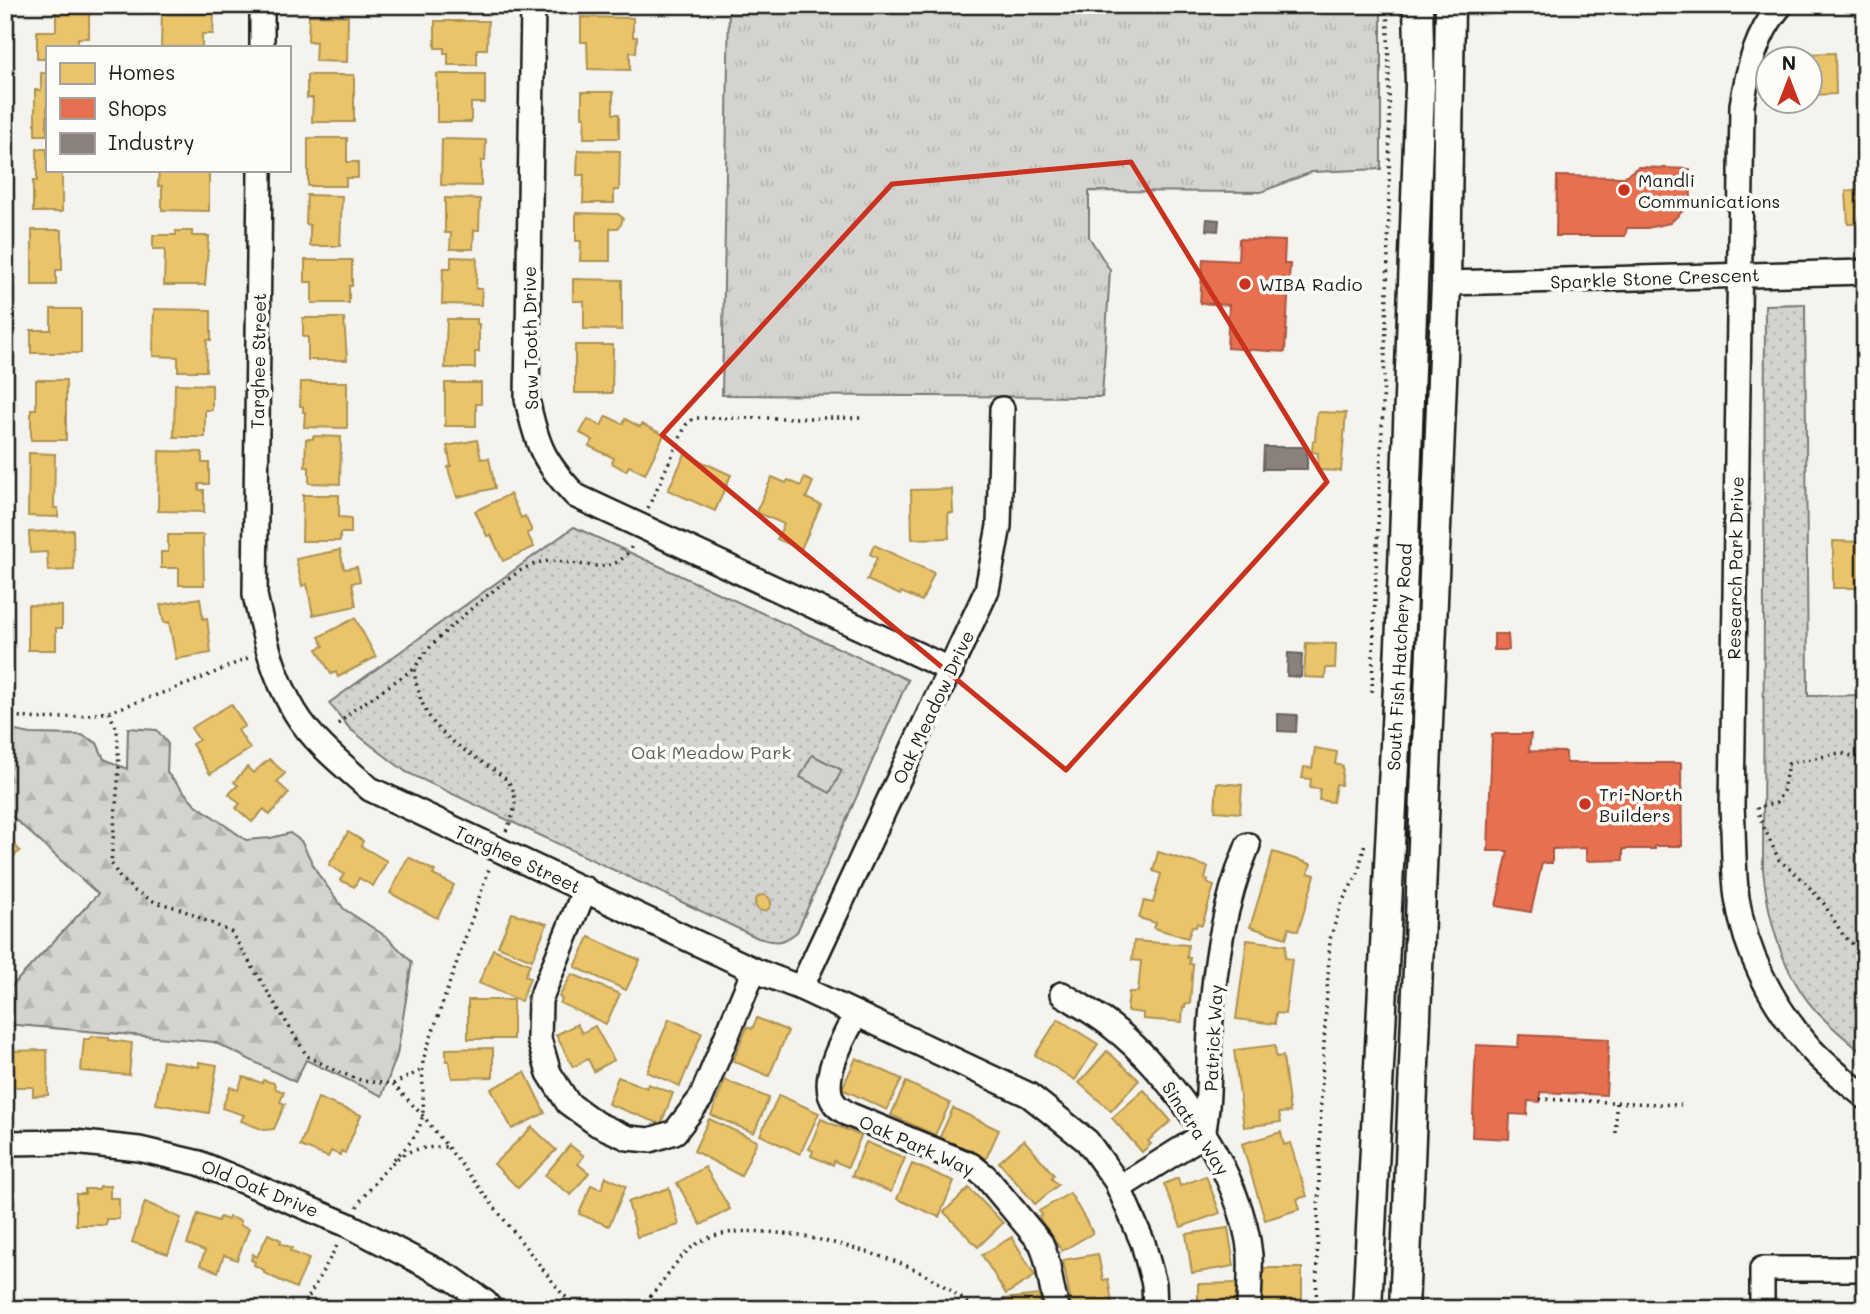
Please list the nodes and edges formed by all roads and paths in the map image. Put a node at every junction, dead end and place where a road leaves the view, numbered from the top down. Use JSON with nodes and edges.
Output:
{"nodes":[{"id":1,"x":262,"y":5,"type":"edge"},
{"id":2,"x":533,"y":5,"type":"edge"},
{"id":3,"x":1387,"y":5,"type":"edge"},
{"id":4,"x":1418,"y":5,"type":"edge"},
{"id":5,"x":1450,"y":5,"type":"edge"},
{"id":6,"x":1781,"y":5,"type":"edge"},
{"id":7,"x":262,"y":46,"type":"edge"},
{"id":8,"x":260,"y":172,"type":"edge"},
{"id":9,"x":1865,"y":272,"type":"edge"},
{"id":10,"x":1741,"y":275,"type":"junction"},
{"id":11,"x":1446,"y":283,"type":"junction"},
{"id":12,"x":1002,"y":408,"type":"dead end"},
{"id":13,"x":863,"y":418,"type":"dead end"},
{"id":14,"x":641,"y":526,"type":"junction"},
{"id":15,"x":267,"y":649,"type":"junction"},
{"id":16,"x":416,"y":668,"type":"junction"},
{"id":17,"x":951,"y":670,"type":"junction"},
{"id":18,"x":1372,"y":698,"type":"dead end"},
{"id":19,"x":108,"y":712,"type":"junction"},
{"id":20,"x":5,"y":714,"type":"edge"},
{"id":21,"x":338,"y":724,"type":"dead end"},
{"id":22,"x":1865,"y":759,"type":"edge"},
{"id":23,"x":1367,"y":833,"type":"dead end"},
{"id":24,"x":1248,"y":845,"type":"dead end"},
{"id":25,"x":496,"y":849,"type":"junction"},
{"id":26,"x":585,"y":889,"type":"junction"},
{"id":27,"x":1865,"y":956,"type":"edge"},
{"id":28,"x":754,"y":970,"type":"junction"},
{"id":29,"x":801,"y":988,"type":"junction"},
{"id":30,"x":1062,"y":994,"type":"dead end"},
{"id":31,"x":856,"y":1014,"type":"junction"},
{"id":32,"x":422,"y":1070,"type":"junction"},
{"id":33,"x":393,"y":1084,"type":"junction"},
{"id":34,"x":1865,"y":1097,"type":"edge"},
{"id":35,"x":1540,"y":1099,"type":"dead end"},
{"id":36,"x":1616,"y":1102,"type":"junction"},
{"id":37,"x":1681,"y":1105,"type":"dead end"},
{"id":38,"x":424,"y":1117,"type":"junction"},
{"id":39,"x":1616,"y":1133,"type":"dead end"},
{"id":40,"x":1203,"y":1135,"type":"junction"},
{"id":41,"x":5,"y":1143,"type":"edge"},
{"id":42,"x":394,"y":1159,"type":"dead end"},
{"id":43,"x":1119,"y":1188,"type":"junction"},
{"id":44,"x":1865,"y":1269,"type":"edge"},
{"id":45,"x":491,"y":1309,"type":"edge"},
{"id":46,"x":584,"y":1309,"type":"edge"},
{"id":47,"x":633,"y":1309,"type":"edge"},
{"id":48,"x":975,"y":1309,"type":"edge"},
{"id":49,"x":1058,"y":1309,"type":"edge"},
{"id":50,"x":1155,"y":1309,"type":"edge"},
{"id":51,"x":1249,"y":1309,"type":"edge"},
{"id":52,"x":1315,"y":1309,"type":"edge"},
{"id":53,"x":1367,"y":1309,"type":"edge"},
{"id":54,"x":1404,"y":1309,"type":"edge"},
{"id":55,"x":1762,"y":1309,"type":"edge"}],
"edges":[{"from":1,"to":7,"type":"street"},
{"from":2,"to":14,"type":"street","name":"Saw Tooth Drive"},
{"from":3,"to":18,"type":"path"},
{"from":4,"to":53,"type":"main road","name":"South Fish Hatchery Road"},
{"from":5,"to":11,"type":"main road","name":"South Fish Hatchery Road"},
{"from":6,"to":10,"type":"street","name":"Research Park Drive"},
{"from":8,"to":15,"type":"street","name":"Targhee Street"},
{"from":9,"to":10,"type":"street","name":"Sparkle Stone Crescent"},
{"from":10,"to":11,"type":"street","name":"Sparkle Stone Crescent"},
{"from":10,"to":34,"type":"street","name":"Research Park Drive"},
{"from":11,"to":54,"type":"main road","name":"South Fish Hatchery Road"},
{"from":12,"to":17,"type":"street","name":"Oak Meadow Drive"},
{"from":13,"to":14,"type":"path"},
{"from":14,"to":16,"type":"path"},
{"from":14,"to":17,"type":"street","name":"Saw Tooth Drive"},
{"from":15,"to":19,"type":"path"},
{"from":15,"to":25,"type":"street","name":"Targhee Street"},
{"from":16,"to":21,"type":"path"},
{"from":16,"to":25,"type":"path"},
{"from":17,"to":29,"type":"street","name":"Oak Meadow Drive"},
{"from":19,"to":20,"type":"path"},
{"from":19,"to":33,"type":"path"},
{"from":22,"to":27,"type":"path"},
{"from":23,"to":52,"type":"path"},
{"from":24,"to":40,"type":"street","name":"Patrick Way"},
{"from":25,"to":26,"type":"street","name":"Targhee Street"},
{"from":25,"to":32,"type":"path"},
{"from":26,"to":28,"type":"street","name":"Targhee Street"},
{"from":26,"to":28,"type":"street"},
{"from":28,"to":29,"type":"street","name":"Targhee Street"},
{"from":29,"to":31,"type":"street","name":"Targhee Street"},
{"from":30,"to":40,"type":"street","name":"Sinatra Way"},
{"from":31,"to":43,"type":"street","name":"Targhee Street"},
{"from":31,"to":49,"type":"street","name":"Oak Park Way"},
{"from":32,"to":33,"type":"path"},
{"from":32,"to":38,"type":"path"},
{"from":33,"to":38,"type":"path"},
{"from":35,"to":36,"type":"path"},
{"from":36,"to":37,"type":"path"},
{"from":36,"to":39,"type":"path"},
{"from":38,"to":42,"type":"path"},
{"from":38,"to":46,"type":"path"},
{"from":40,"to":43,"type":"street"},
{"from":40,"to":51,"type":"street","name":"Sinatra Way"},
{"from":41,"to":45,"type":"street","name":"Old Oak Drive"},
{"from":43,"to":50,"type":"street","name":"Targhee Street"},
{"from":44,"to":55,"type":"street"},
{"from":47,"to":48,"type":"path"}]}
